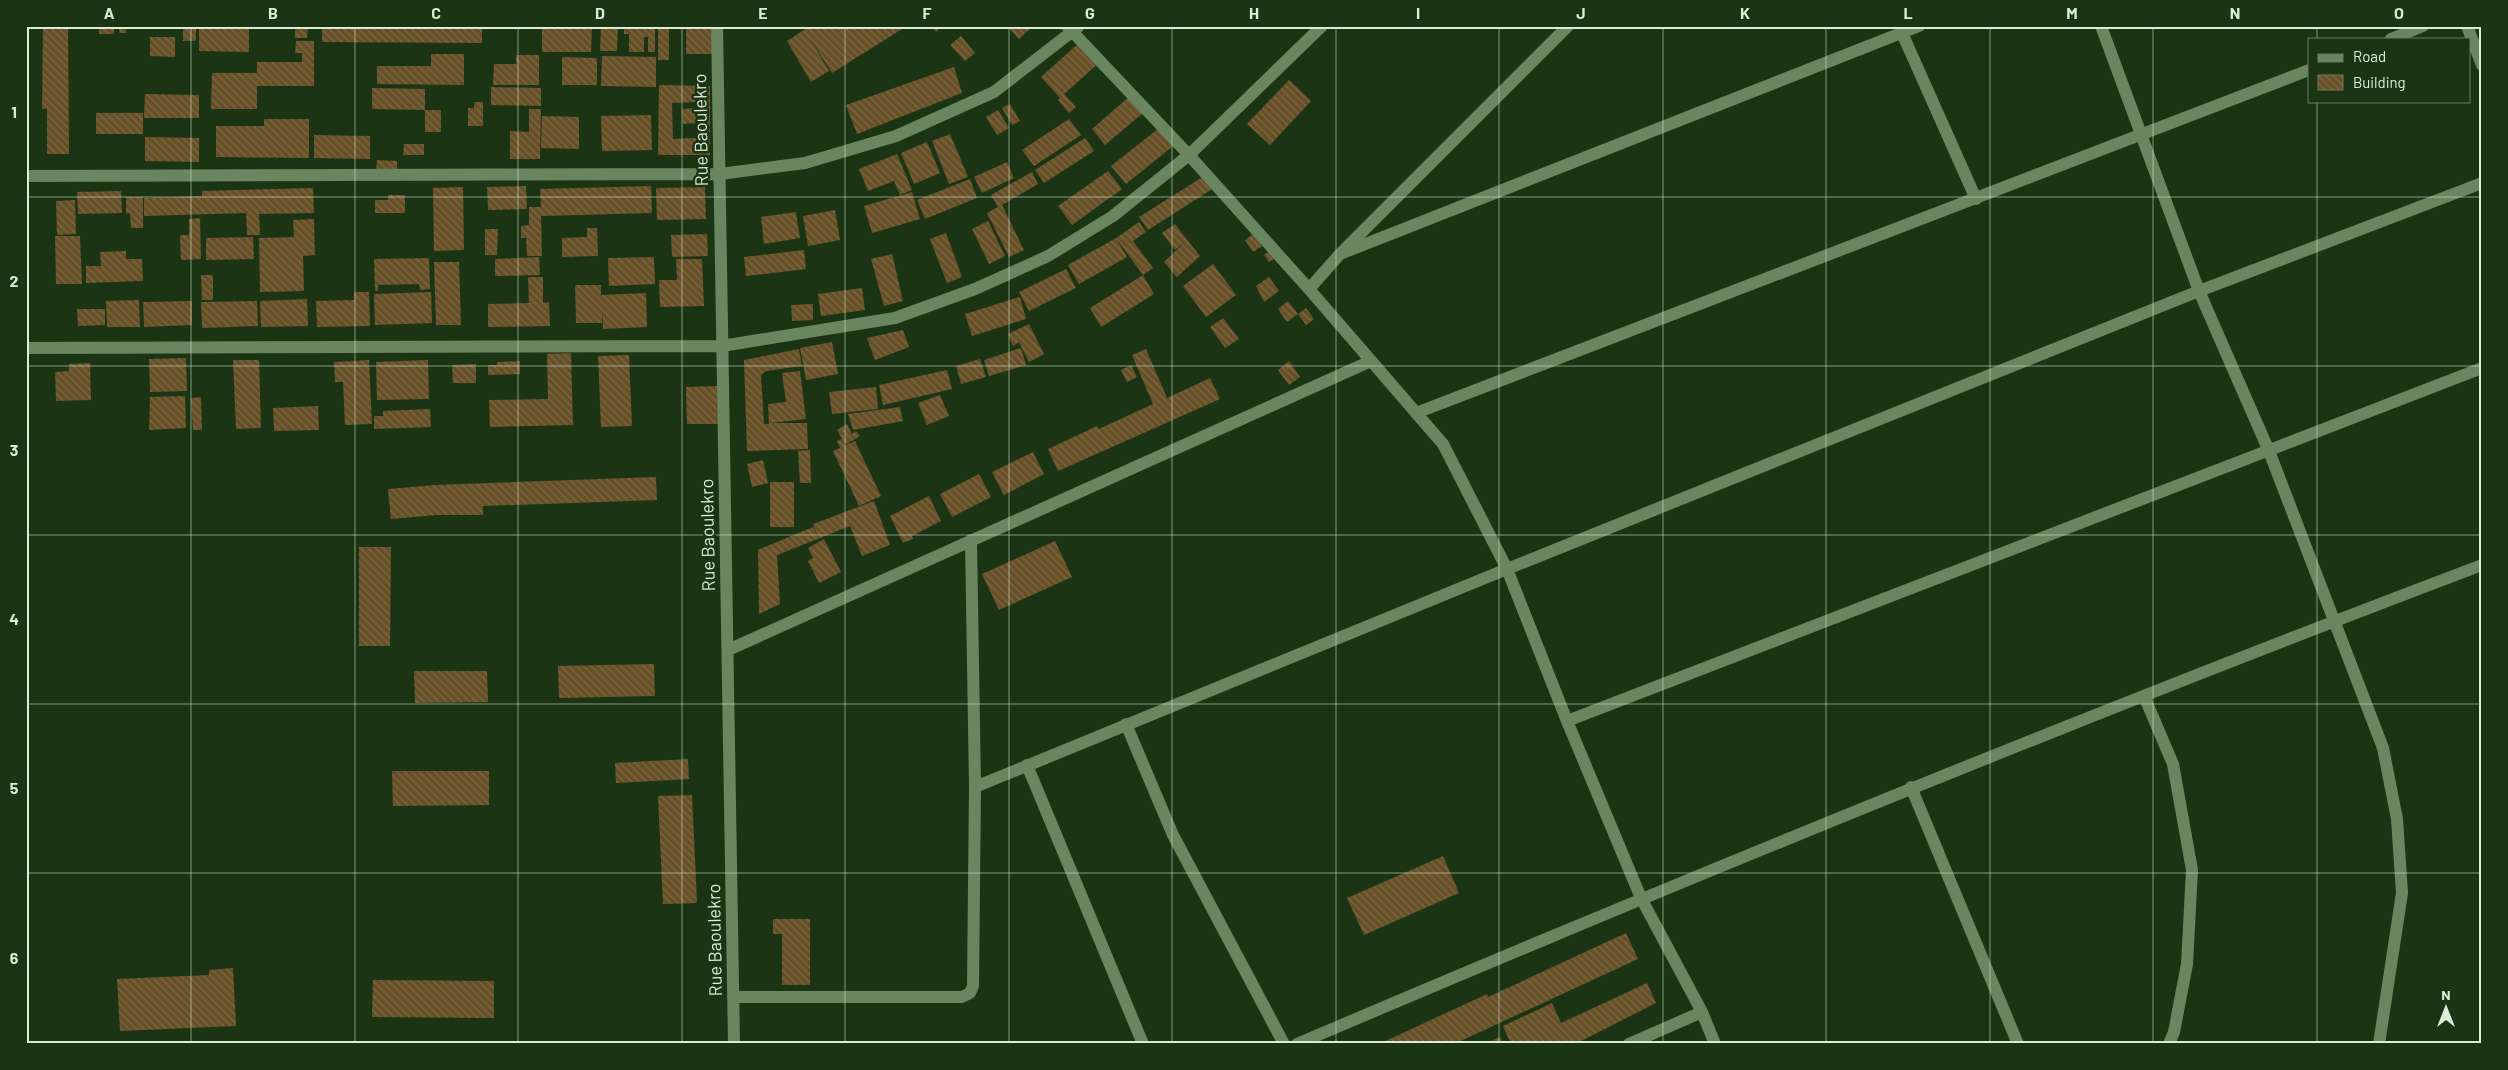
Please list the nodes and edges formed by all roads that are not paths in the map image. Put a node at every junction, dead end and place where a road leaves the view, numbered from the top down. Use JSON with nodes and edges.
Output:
{"nodes":[{"id":1,"x":717,"y":26,"type":"edge"},
{"id":2,"x":1322,"y":26,"type":"edge"},
{"id":3,"x":1568,"y":26,"type":"edge"},
{"id":4,"x":1919,"y":26,"type":"edge"},
{"id":5,"x":2102,"y":26,"type":"edge"},
{"id":6,"x":2423,"y":26,"type":"edge"},
{"id":7,"x":2466,"y":26,"type":"edge"},
{"id":8,"x":1073,"y":28,"type":"edge"},
{"id":9,"x":1902,"y":33,"type":"junction"},
{"id":10,"x":2393,"y":38,"type":"edge"},
{"id":11,"x":2482,"y":65,"type":"edge"},
{"id":12,"x":2308,"y":70,"type":"edge"},
{"id":13,"x":2143,"y":135,"type":"junction"},
{"id":14,"x":1189,"y":155,"type":"junction"},
{"id":15,"x":720,"y":174,"type":"junction"},
{"id":16,"x":26,"y":176,"type":"edge"},
{"id":17,"x":2482,"y":183,"type":"edge"},
{"id":18,"x":1976,"y":199,"type":"junction"},
{"id":19,"x":1340,"y":254,"type":"junction"},
{"id":20,"x":1309,"y":289,"type":"junction"},
{"id":21,"x":2199,"y":291,"type":"junction"},
{"id":22,"x":722,"y":346,"type":"junction"},
{"id":23,"x":26,"y":348,"type":"edge"},
{"id":24,"x":1371,"y":361,"type":"junction"},
{"id":25,"x":2482,"y":368,"type":"edge"},
{"id":26,"x":1416,"y":412,"type":"junction"},
{"id":27,"x":2269,"y":451,"type":"junction"},
{"id":28,"x":971,"y":540,"type":"junction"},
{"id":29,"x":2482,"y":565,"type":"edge"},
{"id":30,"x":1507,"y":569,"type":"junction"},
{"id":31,"x":2335,"y":621,"type":"junction"},
{"id":32,"x":728,"y":650,"type":"junction"},
{"id":33,"x":2144,"y":696,"type":"junction"},
{"id":34,"x":1567,"y":721,"type":"junction"},
{"id":35,"x":1126,"y":724,"type":"junction"},
{"id":36,"x":1027,"y":766,"type":"junction"},
{"id":37,"x":975,"y":787,"type":"junction"},
{"id":38,"x":1911,"y":787,"type":"junction"},
{"id":39,"x":1641,"y":898,"type":"junction"},
{"id":40,"x":734,"y":997,"type":"junction"},
{"id":41,"x":1702,"y":1012,"type":"junction"},
{"id":42,"x":734,"y":1044,"type":"edge"},
{"id":43,"x":1143,"y":1044,"type":"edge"},
{"id":44,"x":1284,"y":1044,"type":"edge"},
{"id":45,"x":1297,"y":1044,"type":"edge"},
{"id":46,"x":1629,"y":1044,"type":"edge"},
{"id":47,"x":1715,"y":1044,"type":"edge"},
{"id":48,"x":2018,"y":1044,"type":"edge"},
{"id":49,"x":2169,"y":1044,"type":"edge"},
{"id":50,"x":2379,"y":1044,"type":"edge"}],
"edges":[{"from":1,"to":15,"type":"street","name":"Rue Baoulekro"},
{"from":2,"to":14,"type":"street"},
{"from":3,"to":19,"type":"street"},
{"from":4,"to":9,"type":"street"},
{"from":5,"to":13,"type":"street"},
{"from":6,"to":10,"type":"street"},
{"from":7,"to":11,"type":"street"},
{"from":8,"to":14,"type":"street"},
{"from":8,"to":15,"type":"street"},
{"from":9,"to":18,"type":"street"},
{"from":9,"to":19,"type":"street"},
{"from":12,"to":13,"type":"street"},
{"from":13,"to":18,"type":"street"},
{"from":13,"to":21,"type":"street"},
{"from":14,"to":20,"type":"street"},
{"from":14,"to":22,"type":"street"},
{"from":15,"to":16,"type":"street"},
{"from":15,"to":22,"type":"street","name":"Rue Baoulekro"},
{"from":17,"to":21,"type":"street"},
{"from":18,"to":26,"type":"street"},
{"from":19,"to":20,"type":"street"},
{"from":20,"to":24,"type":"street"},
{"from":21,"to":27,"type":"street"},
{"from":21,"to":30,"type":"street"},
{"from":22,"to":23,"type":"street"},
{"from":22,"to":32,"type":"street","name":"Rue Baoulekro"},
{"from":24,"to":26,"type":"street"},
{"from":24,"to":28,"type":"street"},
{"from":25,"to":27,"type":"street"},
{"from":26,"to":30,"type":"street"},
{"from":27,"to":31,"type":"street"},
{"from":27,"to":34,"type":"street"},
{"from":28,"to":32,"type":"street"},
{"from":28,"to":37,"type":"street"},
{"from":29,"to":31,"type":"street"},
{"from":30,"to":34,"type":"street"},
{"from":30,"to":35,"type":"street"},
{"from":31,"to":33,"type":"street"},
{"from":31,"to":50,"type":"street"},
{"from":32,"to":40,"type":"street","name":"Rue Baoulekro"},
{"from":33,"to":38,"type":"street"},
{"from":33,"to":49,"type":"street"},
{"from":34,"to":39,"type":"street"},
{"from":35,"to":36,"type":"street"},
{"from":35,"to":44,"type":"street"},
{"from":36,"to":37,"type":"street"},
{"from":36,"to":43,"type":"street"},
{"from":37,"to":40,"type":"street"},
{"from":38,"to":39,"type":"street"},
{"from":38,"to":48,"type":"street"},
{"from":39,"to":41,"type":"street"},
{"from":39,"to":45,"type":"street"},
{"from":40,"to":42,"type":"street","name":"Rue Baoulekro"},
{"from":41,"to":46,"type":"street"},
{"from":41,"to":47,"type":"street"}]}
